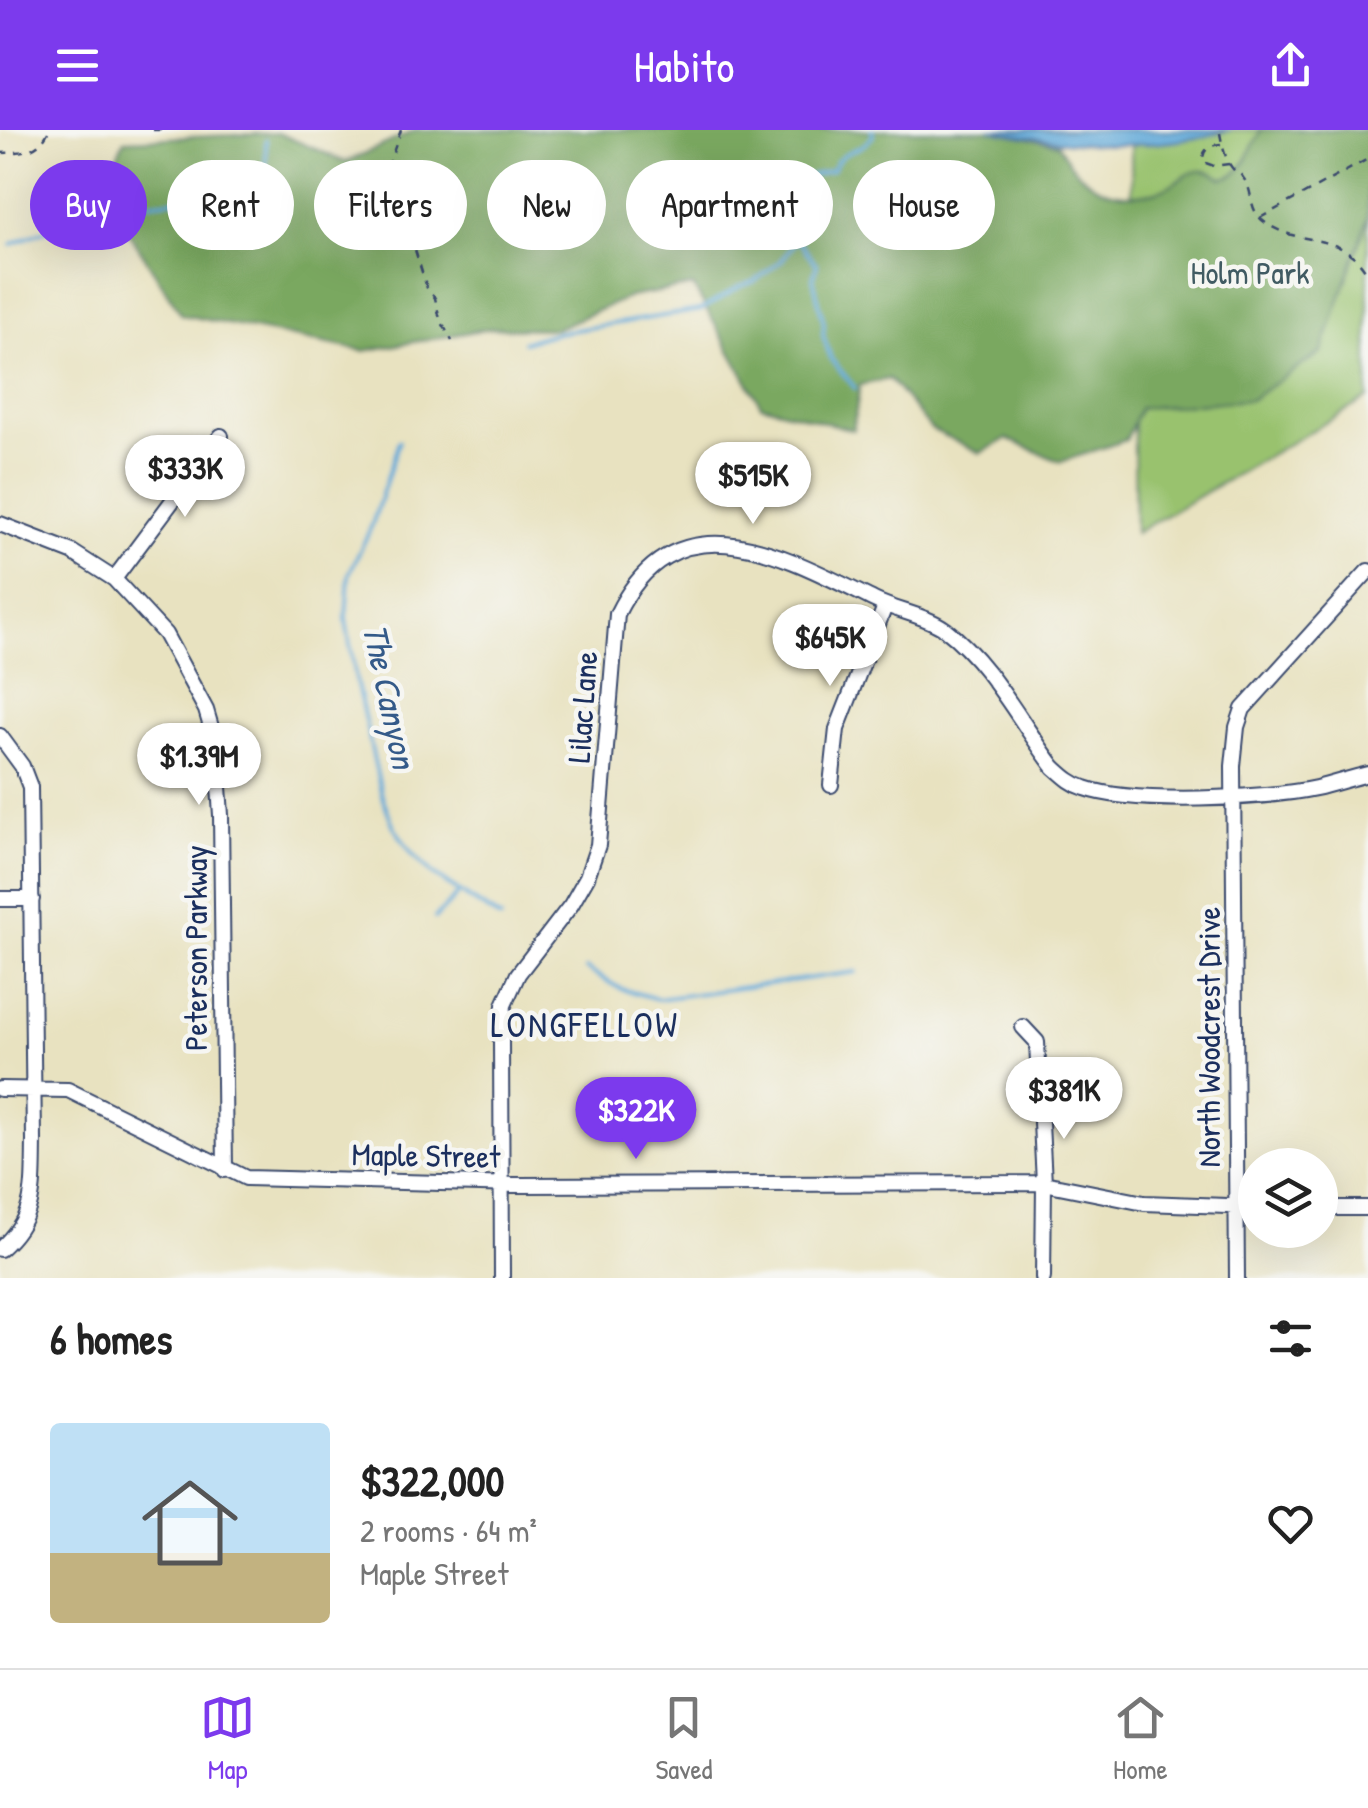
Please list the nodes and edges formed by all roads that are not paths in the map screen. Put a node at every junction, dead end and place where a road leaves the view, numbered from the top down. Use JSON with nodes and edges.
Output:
{"nodes":[{"id":1,"x":221,"y":436,"type":"dead end"},
{"id":2,"x":0,"y":524,"type":"edge"},
{"id":3,"x":1368,"y":571,"type":"edge"},
{"id":4,"x":114,"y":579,"type":"junction"},
{"id":5,"x":885,"y":606,"type":"junction"},
{"id":6,"x":0,"y":736,"type":"edge"},
{"id":7,"x":1368,"y":774,"type":"edge"},
{"id":8,"x":831,"y":786,"type":"dead end"},
{"id":9,"x":1234,"y":796,"type":"junction"},
{"id":10,"x":32,"y":898,"type":"junction"},
{"id":11,"x":0,"y":899,"type":"edge"},
{"id":12,"x":1023,"y":1028,"type":"dead end"},
{"id":13,"x":0,"y":1089,"type":"edge"},
{"id":14,"x":34,"y":1090,"type":"junction"},
{"id":15,"x":225,"y":1170,"type":"junction"},
{"id":16,"x":1044,"y":1182,"type":"junction"},
{"id":17,"x":502,"y":1184,"type":"junction"},
{"id":18,"x":1236,"y":1206,"type":"junction"},
{"id":19,"x":1338,"y":1208,"type":"edge"},
{"id":20,"x":1368,"y":1208,"type":"edge"},
{"id":21,"x":0,"y":1250,"type":"edge"},
{"id":22,"x":502,"y":1278,"type":"edge"},
{"id":23,"x":1043,"y":1278,"type":"edge"},
{"id":24,"x":1237,"y":1278,"type":"edge"}],
"edges":[{"from":1,"to":4,"type":"street"},
{"from":2,"to":4,"type":"street","name":"Peterson Parkway"},
{"from":3,"to":9,"type":"street","name":"North Woodcrest Drive"},
{"from":4,"to":15,"type":"street","name":"Peterson Parkway"},
{"from":5,"to":8,"type":"street"},
{"from":5,"to":9,"type":"street","name":"Lilac Lane"},
{"from":5,"to":17,"type":"street","name":"Lilac Lane"},
{"from":6,"to":10,"type":"street"},
{"from":7,"to":9,"type":"street","name":"Lilac Lane"},
{"from":9,"to":18,"type":"street","name":"North Woodcrest Drive"},
{"from":10,"to":11,"type":"street"},
{"from":10,"to":14,"type":"street"},
{"from":12,"to":16,"type":"street"},
{"from":13,"to":14,"type":"street","name":"Maple Street"},
{"from":14,"to":15,"type":"street","name":"Maple Street"},
{"from":14,"to":21,"type":"street"},
{"from":15,"to":17,"type":"street","name":"Maple Street"},
{"from":16,"to":17,"type":"street","name":"Maple Street"},
{"from":16,"to":18,"type":"street","name":"Maple Street"},
{"from":16,"to":23,"type":"street"},
{"from":17,"to":22,"type":"street","name":"Lilac Lane"},
{"from":18,"to":24,"type":"street","name":"North Woodcrest Drive"},
{"from":19,"to":20,"type":"street"}]}
